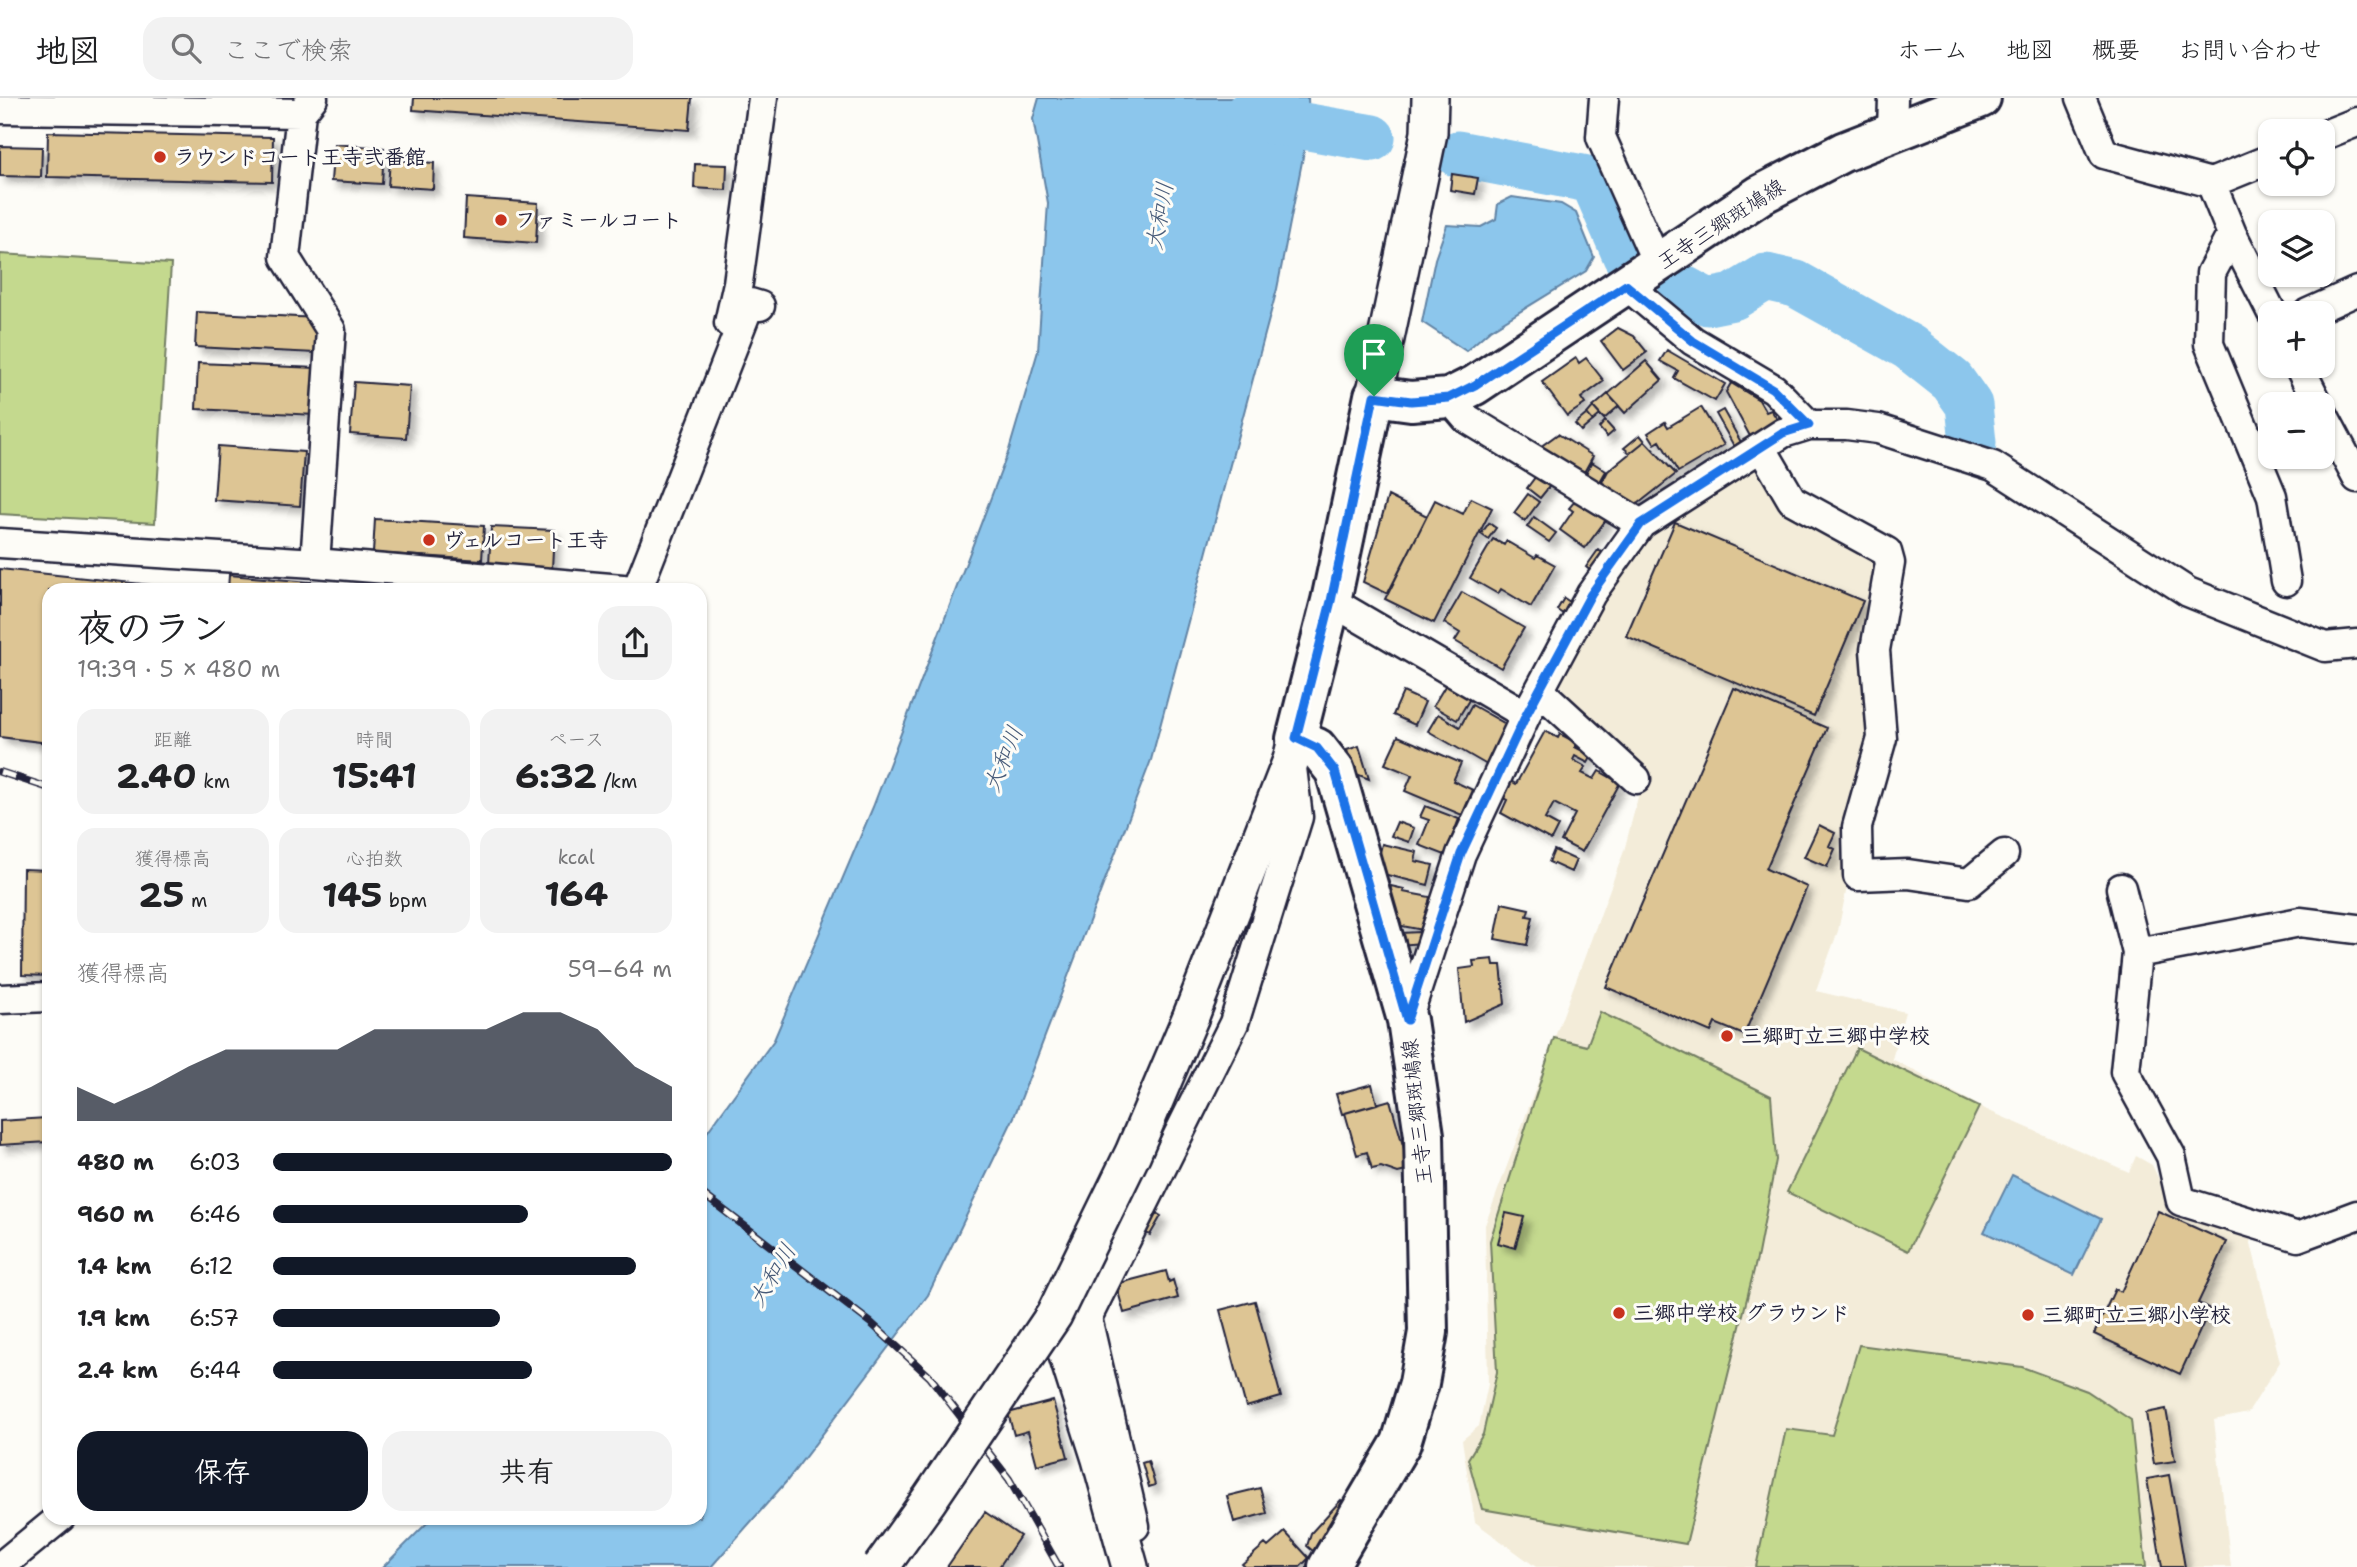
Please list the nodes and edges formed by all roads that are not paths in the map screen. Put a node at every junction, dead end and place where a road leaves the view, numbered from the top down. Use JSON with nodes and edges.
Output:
{"nodes":[{"id":1,"x":763,"y":98,"type":"edge"},
{"id":2,"x":1430,"y":98,"type":"edge"},
{"id":3,"x":1604,"y":98,"type":"edge"},
{"id":4,"x":1982,"y":98,"type":"edge"},
{"id":5,"x":2081,"y":98,"type":"edge"},
{"id":6,"x":34,"y":104,"type":"edge"},
{"id":7,"x":307,"y":106,"type":"edge"},
{"id":8,"x":0,"y":109,"type":"edge"},
{"id":9,"x":1892,"y":115,"type":"edge"},
{"id":10,"x":2357,"y":122,"type":"edge"},
{"id":11,"x":2335,"y":131,"type":"edge"},
{"id":12,"x":2258,"y":164,"type":"edge"},
{"id":13,"x":2211,"y":183,"type":"junction"},
{"id":14,"x":2232,"y":234,"type":"junction"},
{"id":15,"x":1658,"y":265,"type":"junction"},
{"id":16,"x":1626,"y":285,"type":"junction"},
{"id":17,"x":2357,"y":291,"type":"edge"},
{"id":18,"x":2266,"y":301,"type":"edge"},
{"id":19,"x":2335,"y":301,"type":"edge"},
{"id":20,"x":760,"y":306,"type":"dead end"},
{"id":21,"x":1374,"y":396,"type":"junction"},
{"id":22,"x":1449,"y":398,"type":"junction"},
{"id":23,"x":709,"y":407,"type":"junction"},
{"id":24,"x":1809,"y":425,"type":"junction"},
{"id":25,"x":2335,"y":437,"type":"edge"},
{"id":26,"x":1761,"y":447,"type":"junction"},
{"id":27,"x":2357,"y":478,"type":"edge"},
{"id":28,"x":1641,"y":524,"type":"junction"},
{"id":29,"x":0,"y":543,"type":"edge"},
{"id":30,"x":315,"y":563,"type":"junction"},
{"id":31,"x":2286,"y":581,"type":"dead end"},
{"id":32,"x":552,"y":583,"type":"edge"},
{"id":33,"x":638,"y":583,"type":"edge"},
{"id":34,"x":1331,"y":601,"type":"junction"},
{"id":35,"x":2357,"y":644,"type":"edge"},
{"id":36,"x":1540,"y":691,"type":"junction"},
{"id":37,"x":1526,"y":715,"type":"junction"},
{"id":38,"x":1293,"y":749,"type":"junction"},
{"id":39,"x":1636,"y":779,"type":"dead end"},
{"id":40,"x":2004,"y":854,"type":"dead end"},
{"id":41,"x":2121,"y":888,"type":"dead end"},
{"id":42,"x":2357,"y":929,"type":"edge"},
{"id":43,"x":2137,"y":953,"type":"junction"},
{"id":44,"x":42,"y":997,"type":"edge"},
{"id":45,"x":0,"y":999,"type":"edge"},
{"id":46,"x":1407,"y":1020,"type":"junction"},
{"id":47,"x":2357,"y":1215,"type":"edge"},
{"id":48,"x":1054,"y":1315,"type":"junction"},
{"id":49,"x":51,"y":1525,"type":"edge"},
{"id":50,"x":0,"y":1567,"type":"edge"},
{"id":51,"x":881,"y":1567,"type":"edge"},
{"id":52,"x":1130,"y":1567,"type":"edge"},
{"id":53,"x":1144,"y":1567,"type":"edge"},
{"id":54,"x":1328,"y":1567,"type":"edge"}],
"edges":[{"from":1,"to":23,"type":"street"},
{"from":2,"to":21,"type":"street"},
{"from":3,"to":15,"type":"street"},
{"from":4,"to":9,"type":"main road","name":"王寺三郷斑鳩線"},
{"from":5,"to":13,"type":"street"},
{"from":6,"to":7,"type":"street"},
{"from":6,"to":8,"type":"street"},
{"from":7,"to":30,"type":"street"},
{"from":9,"to":15,"type":"main road","name":"王寺三郷斑鳩線"},
{"from":10,"to":11,"type":"street"},
{"from":12,"to":13,"type":"street"},
{"from":13,"to":14,"type":"street"},
{"from":14,"to":18,"type":"street"},
{"from":14,"to":31,"type":"street"},
{"from":15,"to":16,"type":"main road","name":"王寺三郷斑鳩線"},
{"from":16,"to":22,"type":"main road","name":"王寺三郷斑鳩線"},
{"from":16,"to":24,"type":"street"},
{"from":17,"to":19,"type":"street"},
{"from":20,"to":23,"type":"street"},
{"from":21,"to":22,"type":"main road","name":"王寺三郷斑鳩線"},
{"from":21,"to":34,"type":"main road"},
{"from":22,"to":28,"type":"street"},
{"from":23,"to":33,"type":"street"},
{"from":24,"to":26,"type":"street"},
{"from":24,"to":35,"type":"street"},
{"from":25,"to":27,"type":"street"},
{"from":26,"to":28,"type":"street"},
{"from":26,"to":40,"type":"street"},
{"from":28,"to":36,"type":"street"},
{"from":29,"to":30,"type":"street"},
{"from":30,"to":32,"type":"street"},
{"from":34,"to":37,"type":"street"},
{"from":34,"to":38,"type":"main road"},
{"from":36,"to":37,"type":"street"},
{"from":36,"to":39,"type":"street"},
{"from":37,"to":46,"type":"street"},
{"from":38,"to":46,"type":"main road","name":"王寺三郷斑鳩線"},
{"from":38,"to":48,"type":"street","bridge":true},
{"from":38,"to":53,"type":"street"},
{"from":41,"to":43,"type":"street"},
{"from":42,"to":43,"type":"street"},
{"from":43,"to":47,"type":"street"},
{"from":44,"to":45,"type":"street"},
{"from":46,"to":54,"type":"main road","name":"王寺三郷斑鳩線"},
{"from":48,"to":51,"type":"street","bridge":true},
{"from":48,"to":52,"type":"street"},
{"from":49,"to":50,"type":"street"}]}
